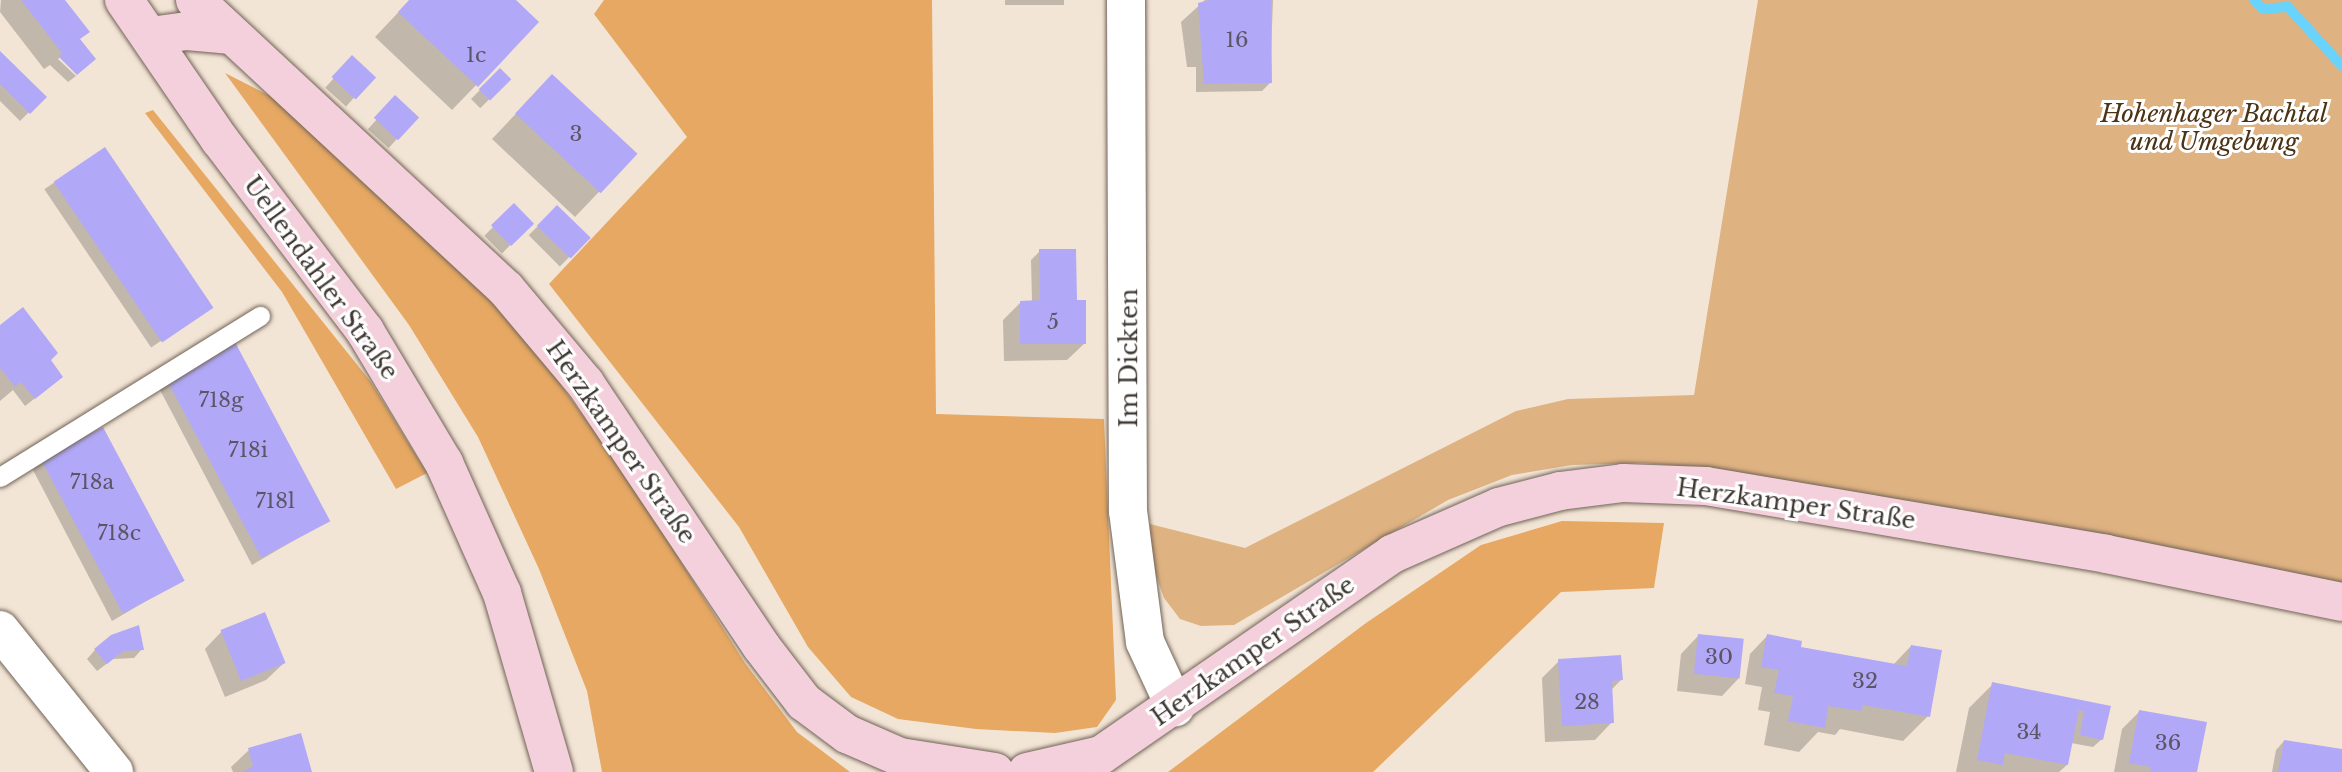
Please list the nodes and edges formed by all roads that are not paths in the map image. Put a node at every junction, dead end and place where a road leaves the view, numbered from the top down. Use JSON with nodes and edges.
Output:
{"nodes":[{"id":1,"x":124,"y":0,"type":"edge"},
{"id":2,"x":195,"y":0,"type":"edge"},
{"id":3,"x":1126,"y":0,"type":"edge"},
{"id":4,"x":232,"y":35,"type":"junction"},
{"id":5,"x":151,"y":36,"type":"junction"},
{"id":6,"x":260,"y":316,"type":"dead end"},
{"id":7,"x":0,"y":477,"type":"edge"},
{"id":8,"x":2342,"y":602,"type":"edge"},
{"id":9,"x":0,"y":630,"type":"edge"},
{"id":10,"x":1175,"y":707,"type":"junction"},
{"id":11,"x":114,"y":772,"type":"edge"},
{"id":12,"x":554,"y":772,"type":"edge"},
{"id":13,"x":995,"y":772,"type":"edge"},
{"id":14,"x":1027,"y":772,"type":"edge"}],
"edges":[{"from":1,"to":5,"type":"main road","name":"Uellendahler Straße"},
{"from":2,"to":4,"type":"main road","name":"Herzkamper Straße"},
{"from":3,"to":10,"type":"street","name":"Im Dickten"},
{"from":4,"to":5,"type":"main road"},
{"from":4,"to":13,"type":"main road","name":"Herzkamper Straße"},
{"from":5,"to":12,"type":"main road","name":"Uellendahler Straße"},
{"from":6,"to":7,"type":"lane"},
{"from":8,"to":10,"type":"main road","name":"Herzkamper Straße"},
{"from":9,"to":11,"type":"street"},
{"from":10,"to":14,"type":"main road","name":"Herzkamper Straße"}]}
